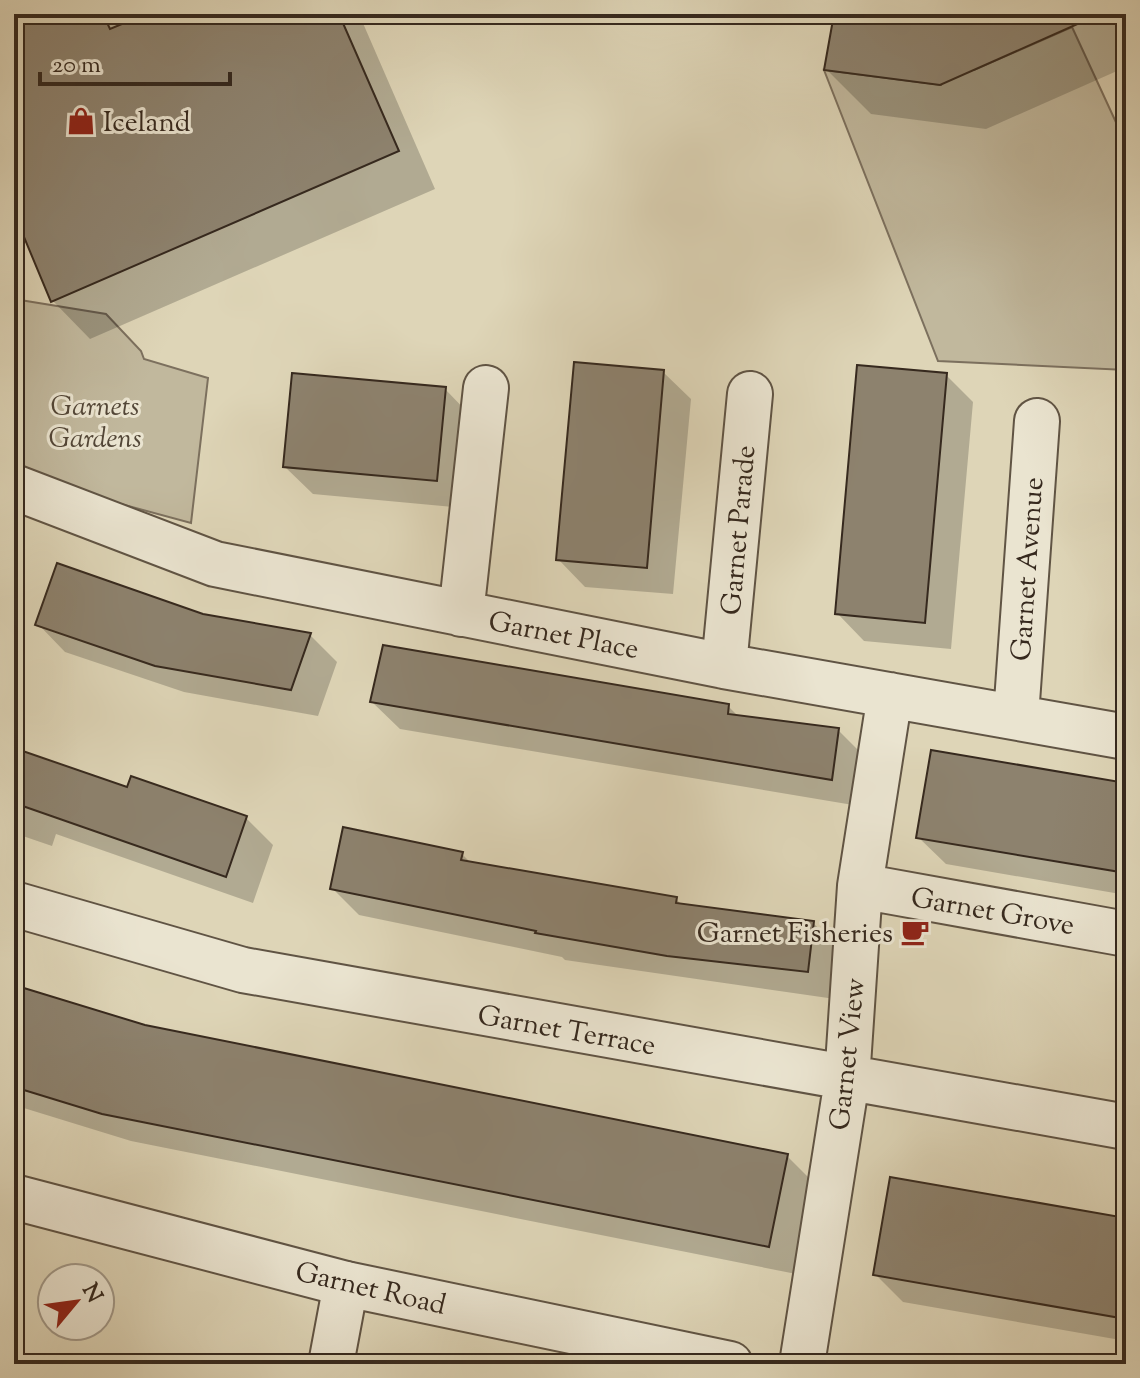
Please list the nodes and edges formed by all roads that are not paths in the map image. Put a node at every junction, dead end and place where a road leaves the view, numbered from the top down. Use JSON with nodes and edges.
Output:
{"nodes":[{"id":1,"x":486,"y":388,"type":"dead end"},
{"id":2,"x":750,"y":394,"type":"dead end"},
{"id":3,"x":1037,"y":421,"type":"dead end"},
{"id":4,"x":14,"y":487,"type":"edge"},
{"id":5,"x":461,"y":614,"type":"junction"},
{"id":6,"x":724,"y":666,"type":"junction"},
{"id":7,"x":890,"y":695,"type":"junction"},
{"id":8,"x":1016,"y":716,"type":"junction"},
{"id":9,"x":1126,"y":737,"type":"edge"},
{"id":10,"x":860,"y":886,"type":"junction"},
{"id":11,"x":14,"y":904,"type":"edge"},
{"id":12,"x":1126,"y":934,"type":"edge"},
{"id":13,"x":847,"y":1080,"type":"junction"},
{"id":14,"x":1126,"y":1127,"type":"edge"},
{"id":15,"x":14,"y":1197,"type":"edge"},
{"id":16,"x":346,"y":1284,"type":"junction"},
{"id":17,"x":331,"y":1364,"type":"edge"},
{"id":18,"x":730,"y":1364,"type":"edge"},
{"id":19,"x":802,"y":1364,"type":"edge"}],
"edges":[{"from":1,"to":5,"type":"street"},
{"from":2,"to":6,"type":"street","name":"Garnet Parade"},
{"from":3,"to":8,"type":"street","name":"Garnet Avenue"},
{"from":4,"to":5,"type":"street","name":"Garnet Place"},
{"from":5,"to":6,"type":"street","name":"Garnet Place"},
{"from":6,"to":7,"type":"street","name":"Garnet Place"},
{"from":7,"to":8,"type":"street","name":"Garnet Place"},
{"from":7,"to":10,"type":"street","name":"Garnet View"},
{"from":8,"to":9,"type":"street","name":"Garnet Place"},
{"from":10,"to":12,"type":"street","name":"Garnet Grove"},
{"from":10,"to":13,"type":"street","name":"Garnet View"},
{"from":11,"to":13,"type":"street","name":"Garnet Terrace"},
{"from":13,"to":14,"type":"street","name":"Garnet Terrace"},
{"from":13,"to":19,"type":"street","name":"Garnet View"},
{"from":15,"to":16,"type":"street","name":"Garnet Road"},
{"from":16,"to":17,"type":"street"},
{"from":16,"to":18,"type":"street","name":"Garnet Road"}]}
